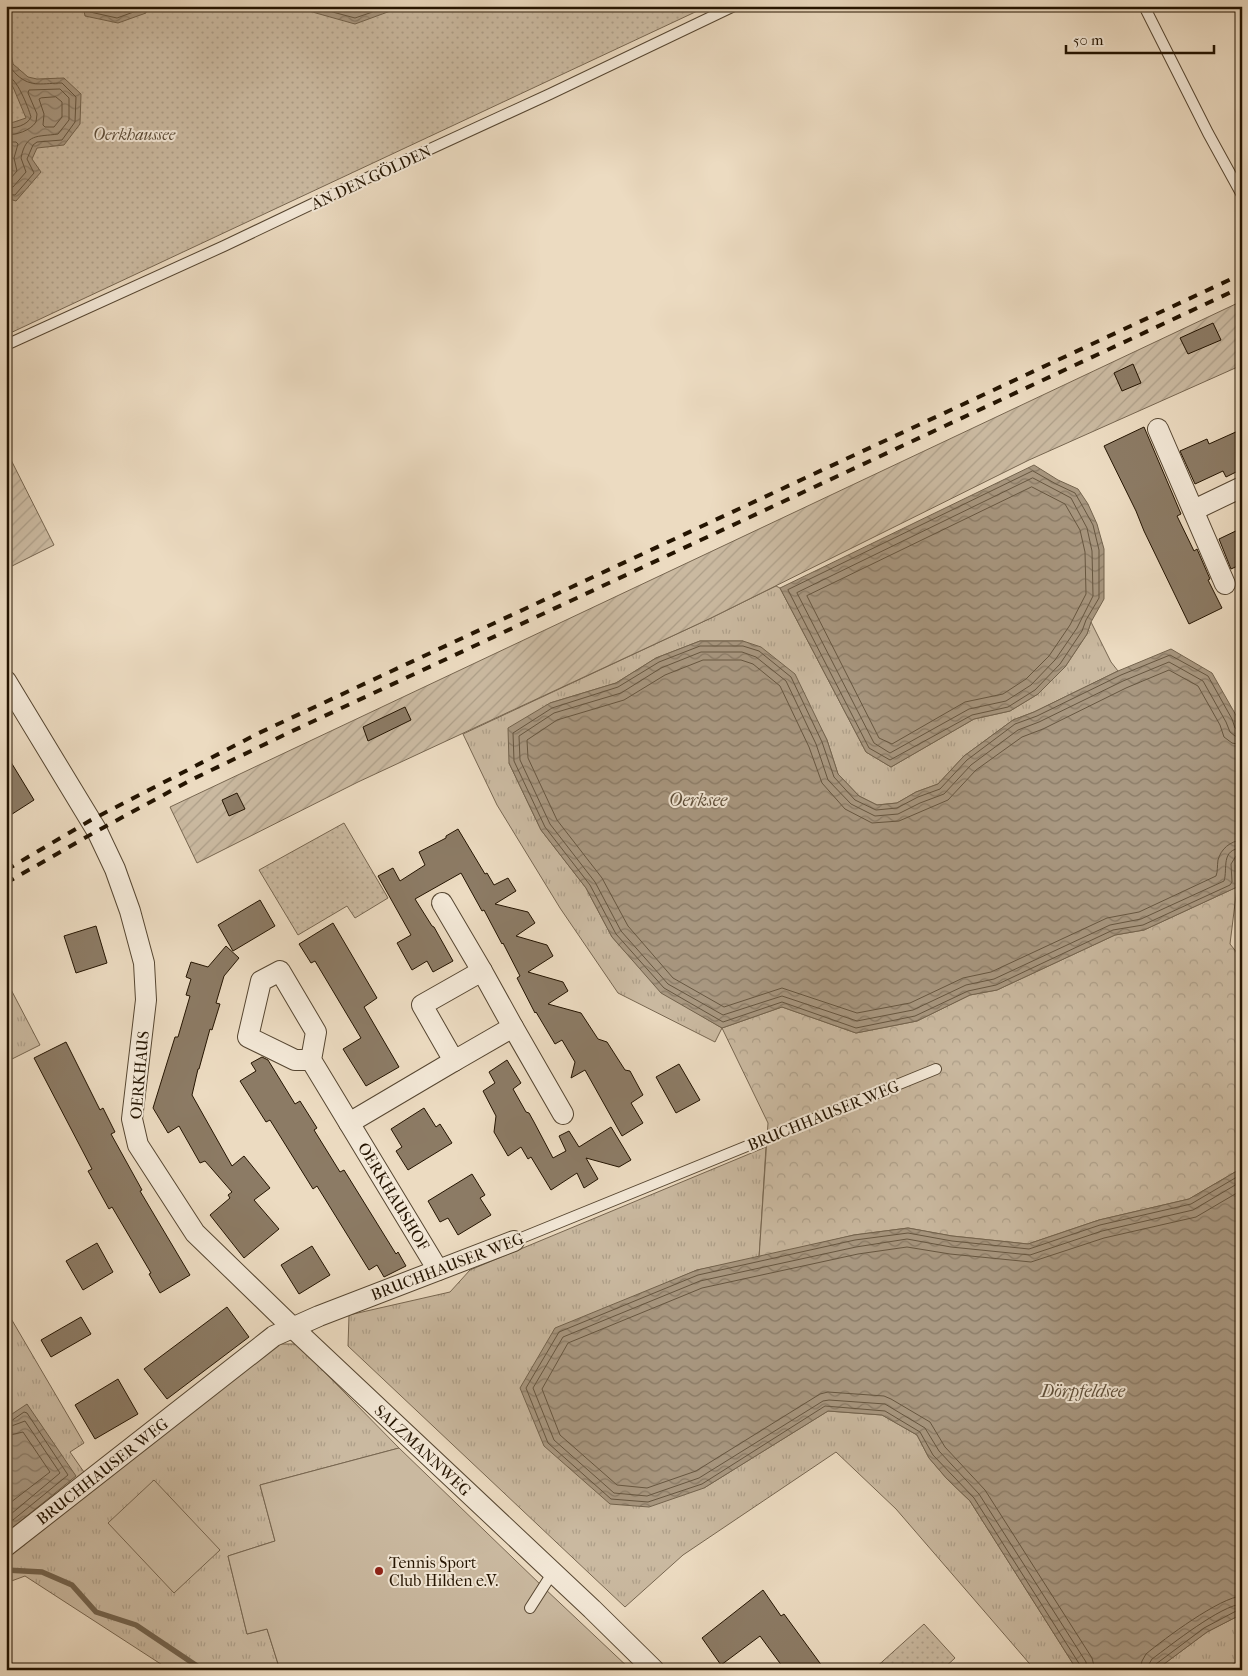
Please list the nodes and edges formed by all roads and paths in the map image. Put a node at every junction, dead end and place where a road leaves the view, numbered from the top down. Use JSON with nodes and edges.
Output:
{"nodes":[{"id":1,"x":734,"y":6,"type":"edge"},
{"id":2,"x":1144,"y":6,"type":"edge"},
{"id":3,"x":1242,"y":195,"type":"edge"},
{"id":4,"x":6,"y":344,"type":"edge"},
{"id":5,"x":1158,"y":429,"type":"dead end"},
{"id":6,"x":1242,"y":487,"type":"edge"},
{"id":7,"x":1194,"y":510,"type":"junction"},
{"id":8,"x":1225,"y":584,"type":"dead end"},
{"id":9,"x":6,"y":681,"type":"edge"},
{"id":10,"x":442,"y":903,"type":"dead end"},
{"id":11,"x":482,"y":971,"type":"junction"},
{"id":12,"x":513,"y":1027,"type":"junction"},
{"id":13,"x":311,"y":1060,"type":"dead end"},
{"id":14,"x":454,"y":1061,"type":"junction"},
{"id":15,"x":936,"y":1069,"type":"dead end"},
{"id":16,"x":563,"y":1114,"type":"dead end"},
{"id":17,"x":349,"y":1123,"type":"junction"},
{"id":18,"x":514,"y":1240,"type":"joint"},
{"id":19,"x":438,"y":1270,"type":"junction"},
{"id":20,"x":293,"y":1328,"type":"junction"},
{"id":21,"x":6,"y":1546,"type":"edge"},
{"id":22,"x":553,"y":1572,"type":"junction"},
{"id":23,"x":530,"y":1608,"type":"dead end"},
{"id":24,"x":654,"y":1670,"type":"edge"}],
"edges":[{"from":1,"to":4,"type":"lane","name":"AN DEN GÖLDEN"},
{"from":2,"to":3,"type":"lane"},
{"from":5,"to":7,"type":"street"},
{"from":6,"to":7,"type":"street"},
{"from":7,"to":8,"type":"street"},
{"from":9,"to":20,"type":"street","name":"OERKHAUS"},
{"from":10,"to":11,"type":"street"},
{"from":11,"to":12,"type":"street"},
{"from":11,"to":14,"type":"street"},
{"from":12,"to":14,"type":"street"},
{"from":12,"to":16,"type":"street"},
{"from":13,"to":17,"type":"street","name":"OERKHAUSHOF"},
{"from":14,"to":17,"type":"street"},
{"from":15,"to":18,"type":"lane","name":"BRUCHHAUSER WEG"},
{"from":17,"to":19,"type":"street","name":"OERKHAUSHOF"},
{"from":18,"to":19,"type":"street","name":"BRUCHHAUSER WEG"},
{"from":19,"to":20,"type":"street","name":"BRUCHHAUSER WEG"},
{"from":20,"to":21,"type":"street","name":"BRUCHHAUSER WEG"},
{"from":20,"to":22,"type":"street","name":"SALZMANNWEG"},
{"from":22,"to":23,"type":"lane"},
{"from":22,"to":24,"type":"street","name":"SALZMANNWEG"}]}
